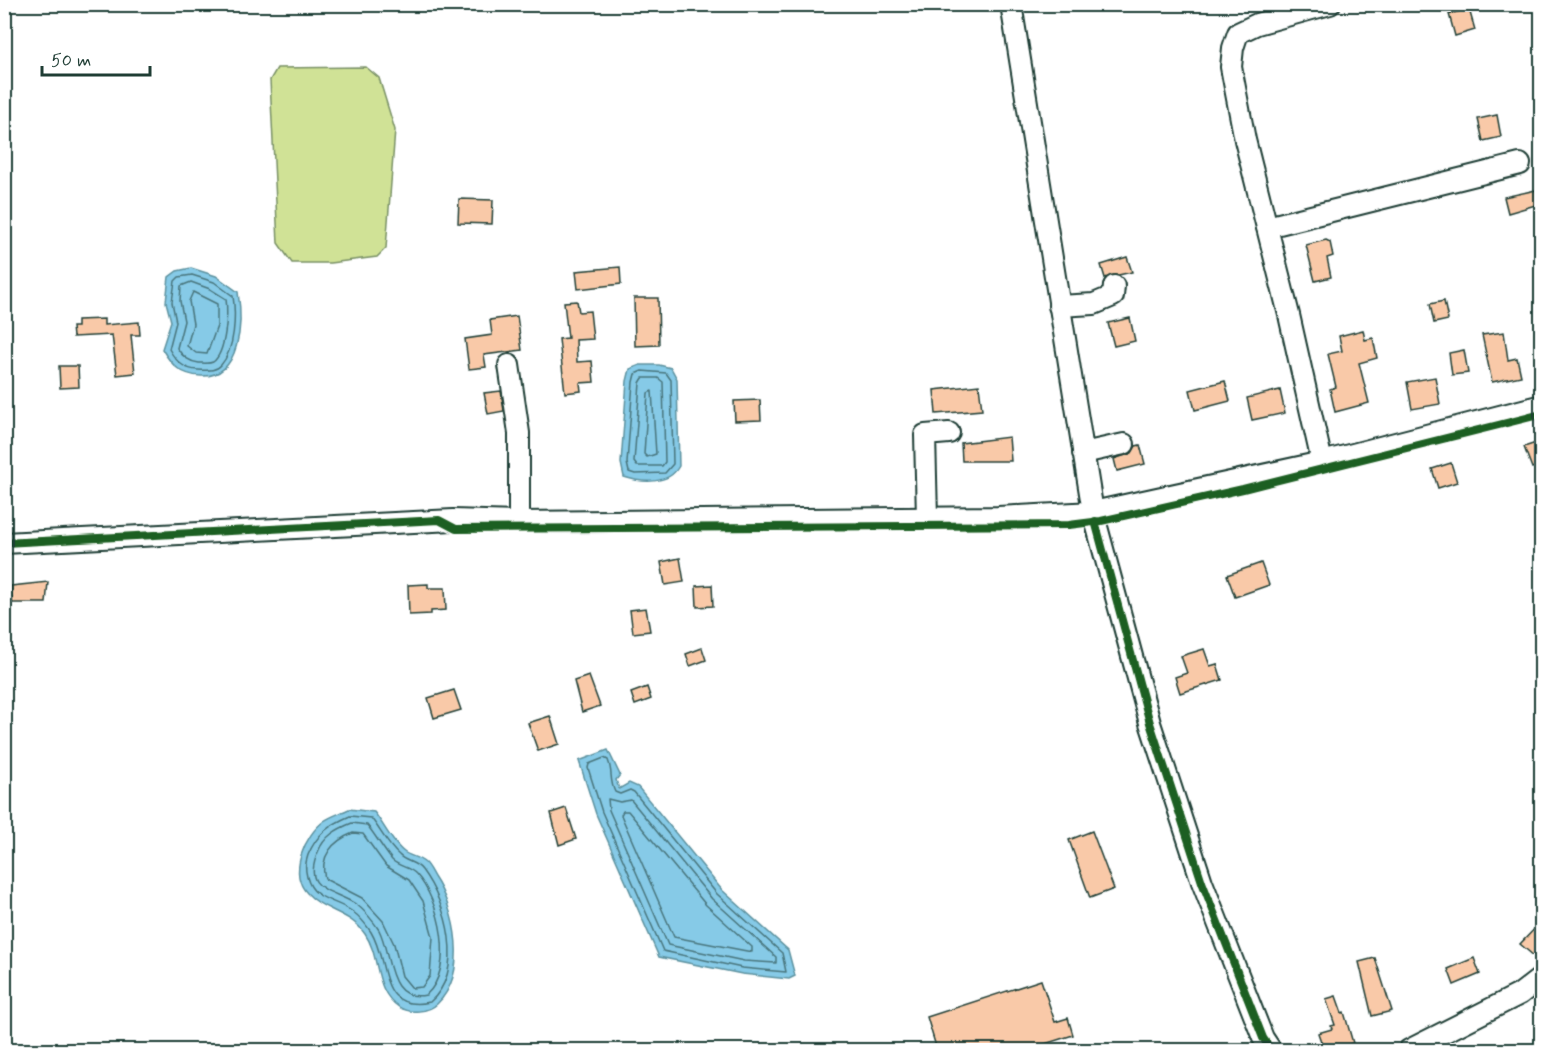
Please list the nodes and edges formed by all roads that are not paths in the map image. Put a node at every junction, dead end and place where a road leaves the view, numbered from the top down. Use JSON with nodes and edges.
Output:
{"nodes":[{"id":1,"x":1011,"y":4,"type":"edge"},
{"id":2,"x":1330,"y":4,"type":"edge"},
{"id":3,"x":1520,"y":164,"type":"dead end"},
{"id":4,"x":1267,"y":227,"type":"junction"},
{"id":5,"x":1114,"y":286,"type":"dead end"},
{"id":6,"x":1059,"y":306,"type":"junction"},
{"id":7,"x":509,"y":365,"type":"dead end"},
{"id":8,"x":1542,"y":405,"type":"edge"},
{"id":9,"x":949,"y":433,"type":"dead end"},
{"id":10,"x":1124,"y":444,"type":"dead end"},
{"id":11,"x":1083,"y":453,"type":"junction"},
{"id":12,"x":1322,"y":462,"type":"junction"},
{"id":13,"x":1093,"y":512,"type":"junction"},
{"id":14,"x":927,"y":518,"type":"junction"},
{"id":15,"x":519,"y":522,"type":"junction"},
{"id":16,"x":4,"y":543,"type":"edge"},
{"id":17,"x":1542,"y":976,"type":"edge"},
{"id":18,"x":1271,"y":1050,"type":"edge"},
{"id":19,"x":1409,"y":1050,"type":"edge"}],
"edges":[{"from":1,"to":6,"type":"street"},
{"from":2,"to":4,"type":"street"},
{"from":3,"to":4,"type":"street"},
{"from":4,"to":12,"type":"street"},
{"from":5,"to":6,"type":"street"},
{"from":6,"to":11,"type":"street"},
{"from":7,"to":15,"type":"street"},
{"from":8,"to":12,"type":"street"},
{"from":9,"to":14,"type":"street"},
{"from":10,"to":11,"type":"street"},
{"from":11,"to":13,"type":"street"},
{"from":12,"to":13,"type":"street"},
{"from":13,"to":14,"type":"street"},
{"from":13,"to":18,"type":"street"},
{"from":14,"to":15,"type":"street"},
{"from":15,"to":16,"type":"street"},
{"from":17,"to":19,"type":"street"}]}
